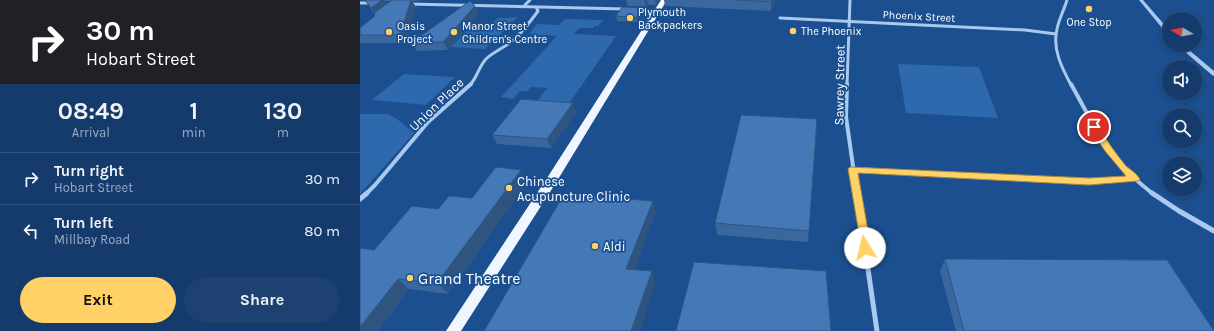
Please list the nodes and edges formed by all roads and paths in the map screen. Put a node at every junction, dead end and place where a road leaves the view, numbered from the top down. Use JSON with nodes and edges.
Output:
{"nodes":[{"id":1,"x":425,"y":0,"type":"edge"},
{"id":2,"x":530,"y":0,"type":"edge"},
{"id":3,"x":664,"y":0,"type":"edge"},
{"id":4,"x":850,"y":0,"type":"edge"},
{"id":5,"x":1066,"y":0,"type":"edge"},
{"id":6,"x":1135,"y":0,"type":"edge"},
{"id":7,"x":1141,"y":0,"type":"edge"},
{"id":8,"x":360,"y":3,"type":"edge"},
{"id":9,"x":379,"y":3,"type":"edge"},
{"id":10,"x":405,"y":4,"type":"edge"},
{"id":11,"x":419,"y":4,"type":"junction"},
{"id":12,"x":523,"y":6,"type":"junction"},
{"id":13,"x":536,"y":7,"type":"junction"},
{"id":14,"x":1149,"y":8,"type":"junction"},
{"id":15,"x":628,"y":9,"type":"edge"},
{"id":16,"x":780,"y":18,"type":"dead end"},
{"id":17,"x":850,"y":21,"type":"junction"},
{"id":18,"x":1162,"y":24,"type":"edge"},
{"id":19,"x":1056,"y":34,"type":"junction"},
{"id":20,"x":1188,"y":52,"type":"edge"},
{"id":21,"x":1214,"y":74,"type":"edge"},
{"id":22,"x":853,"y":169,"type":"junction"},
{"id":23,"x":1135,"y":179,"type":"junction"},
{"id":24,"x":360,"y":199,"type":"edge"},
{"id":25,"x":1214,"y":231,"type":"edge"},
{"id":26,"x":453,"y":331,"type":"edge"},
{"id":27,"x":877,"y":331,"type":"edge"}],
"edges":[{"from":1,"to":11,"type":"street"},
{"from":2,"to":12,"type":"street"},
{"from":3,"to":26,"type":"main road"},
{"from":4,"to":17,"type":"street","name":"Sawrey Street"},
{"from":5,"to":19,"type":"street"},
{"from":6,"to":14,"type":"street"},
{"from":7,"to":14,"type":"street"},
{"from":8,"to":9,"type":"street"},
{"from":10,"to":11,"type":"street"},
{"from":11,"to":12,"type":"street"},
{"from":12,"to":13,"type":"street"},
{"from":13,"to":15,"type":"street"},
{"from":13,"to":24,"type":"street","name":"Union Place"},
{"from":14,"to":18,"type":"street"},
{"from":16,"to":17,"type":"street","name":"Phoenix Street"},
{"from":17,"to":19,"type":"street","name":"Phoenix Street"},
{"from":17,"to":22,"type":"street","name":"Sawrey Street"},
{"from":19,"to":23,"type":"street"},
{"from":20,"to":21,"type":"street"},
{"from":22,"to":23,"type":"street"},
{"from":22,"to":27,"type":"street","name":"Sawrey Street"},
{"from":23,"to":25,"type":"street"}]}
